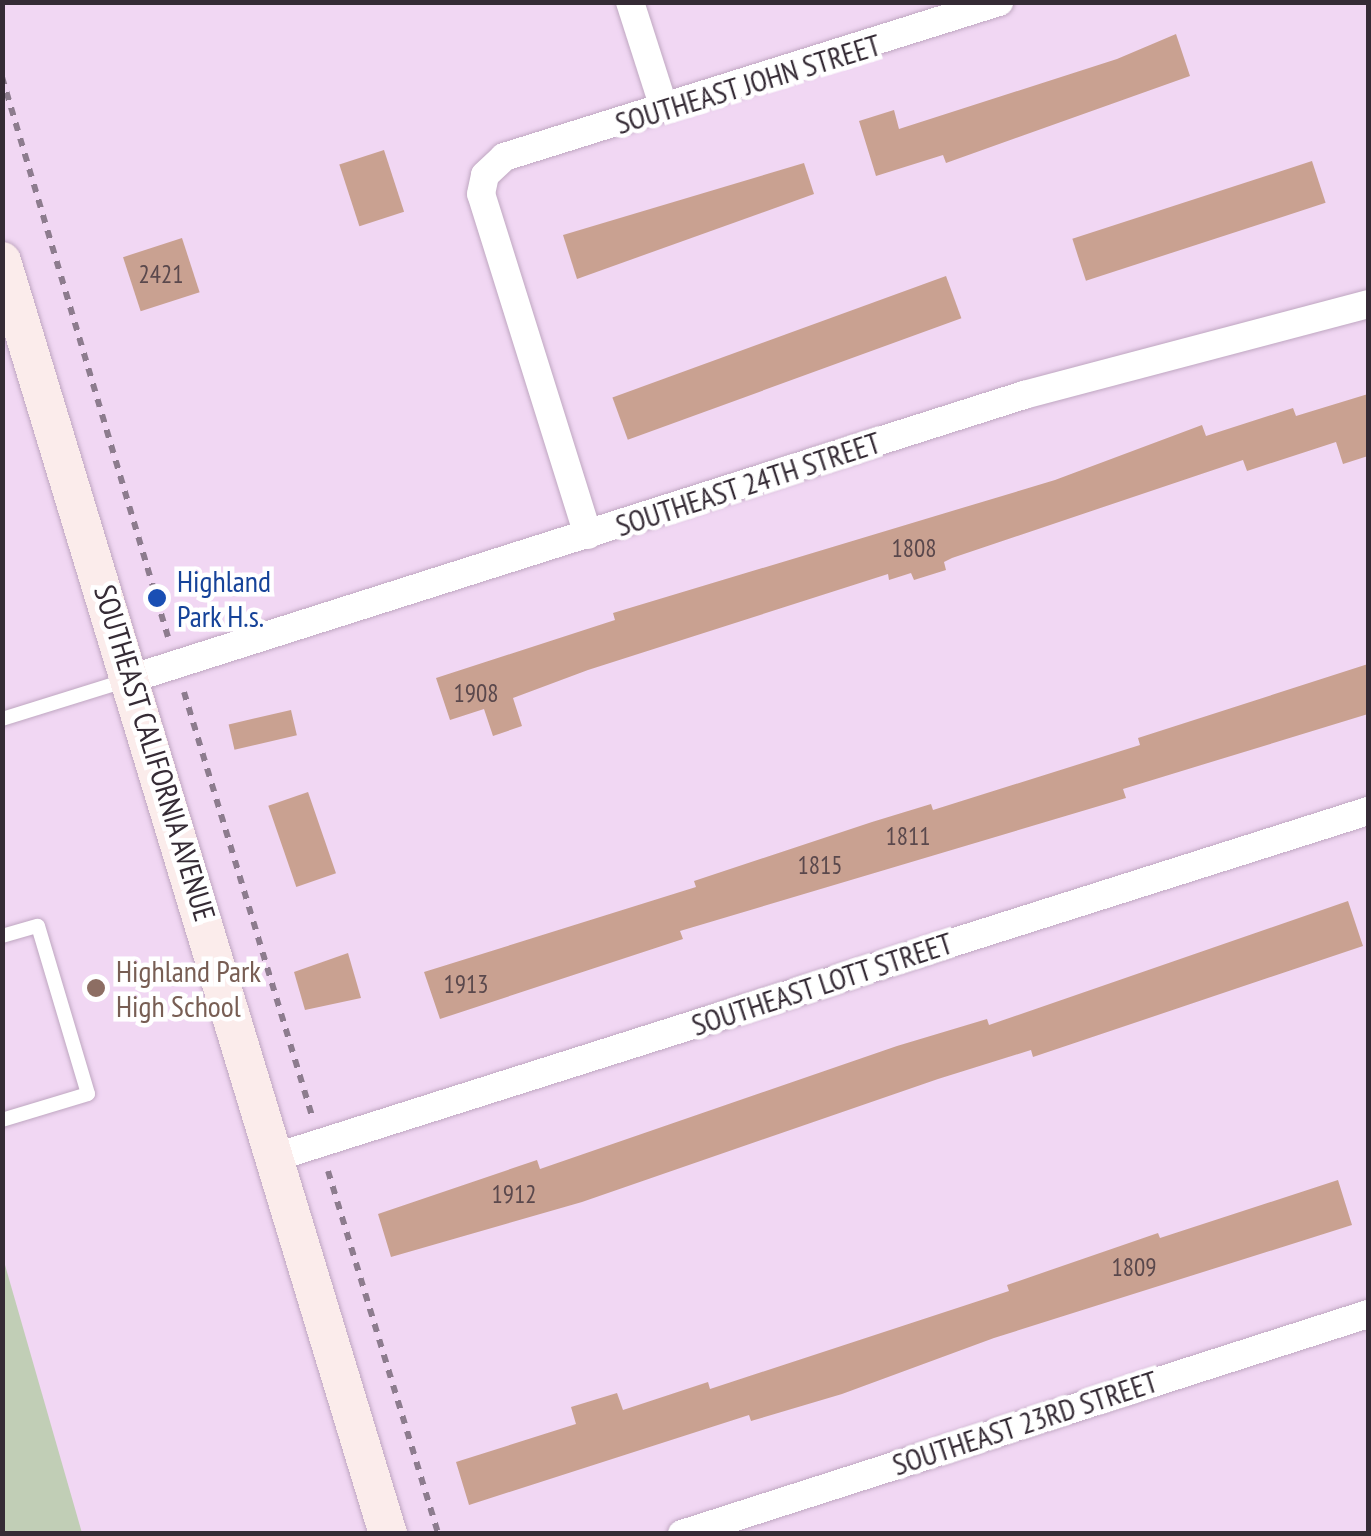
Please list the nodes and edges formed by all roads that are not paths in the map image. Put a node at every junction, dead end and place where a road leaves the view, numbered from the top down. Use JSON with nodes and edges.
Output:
{"nodes":[{"id":1,"x":630,"y":2,"type":"edge"},
{"id":2,"x":999,"y":2,"type":"edge"},
{"id":3,"x":664,"y":108,"type":"junction"},
{"id":4,"x":2,"y":262,"type":"edge"},
{"id":5,"x":1368,"y":304,"type":"edge"},
{"id":6,"x":588,"y":535,"type":"junction"},
{"id":7,"x":133,"y":678,"type":"junction"},
{"id":8,"x":2,"y":719,"type":"edge"},
{"id":9,"x":1368,"y":811,"type":"edge"},
{"id":10,"x":2,"y":936,"type":"edge"},
{"id":11,"x":2,"y":1120,"type":"edge"},
{"id":12,"x":276,"y":1158,"type":"junction"},
{"id":13,"x":1368,"y":1314,"type":"edge"},
{"id":14,"x":388,"y":1534,"type":"edge"},
{"id":15,"x":682,"y":1534,"type":"edge"}],
"edges":[{"from":1,"to":3,"type":"street"},
{"from":2,"to":3,"type":"street","name":"SOUTHEAST JOHN STREET"},
{"from":3,"to":6,"type":"street","name":"SOUTHEAST JOHN STREET"},
{"from":4,"to":7,"type":"main road","name":"SOUTHEAST CALIFORNIA AVENUE"},
{"from":5,"to":6,"type":"street","name":"SOUTHEAST 24TH STREET"},
{"from":6,"to":7,"type":"street","name":"SOUTHEAST 24TH STREET"},
{"from":7,"to":8,"type":"lane"},
{"from":7,"to":12,"type":"main road","name":"SOUTHEAST CALIFORNIA AVENUE"},
{"from":9,"to":12,"type":"street","name":"SOUTHEAST LOTT STREET"},
{"from":10,"to":11,"type":"lane"},
{"from":12,"to":14,"type":"main road","name":"SOUTHEAST CALIFORNIA AVENUE"},
{"from":13,"to":15,"type":"street","name":"SOUTHEAST 23RD STREET"}]}
